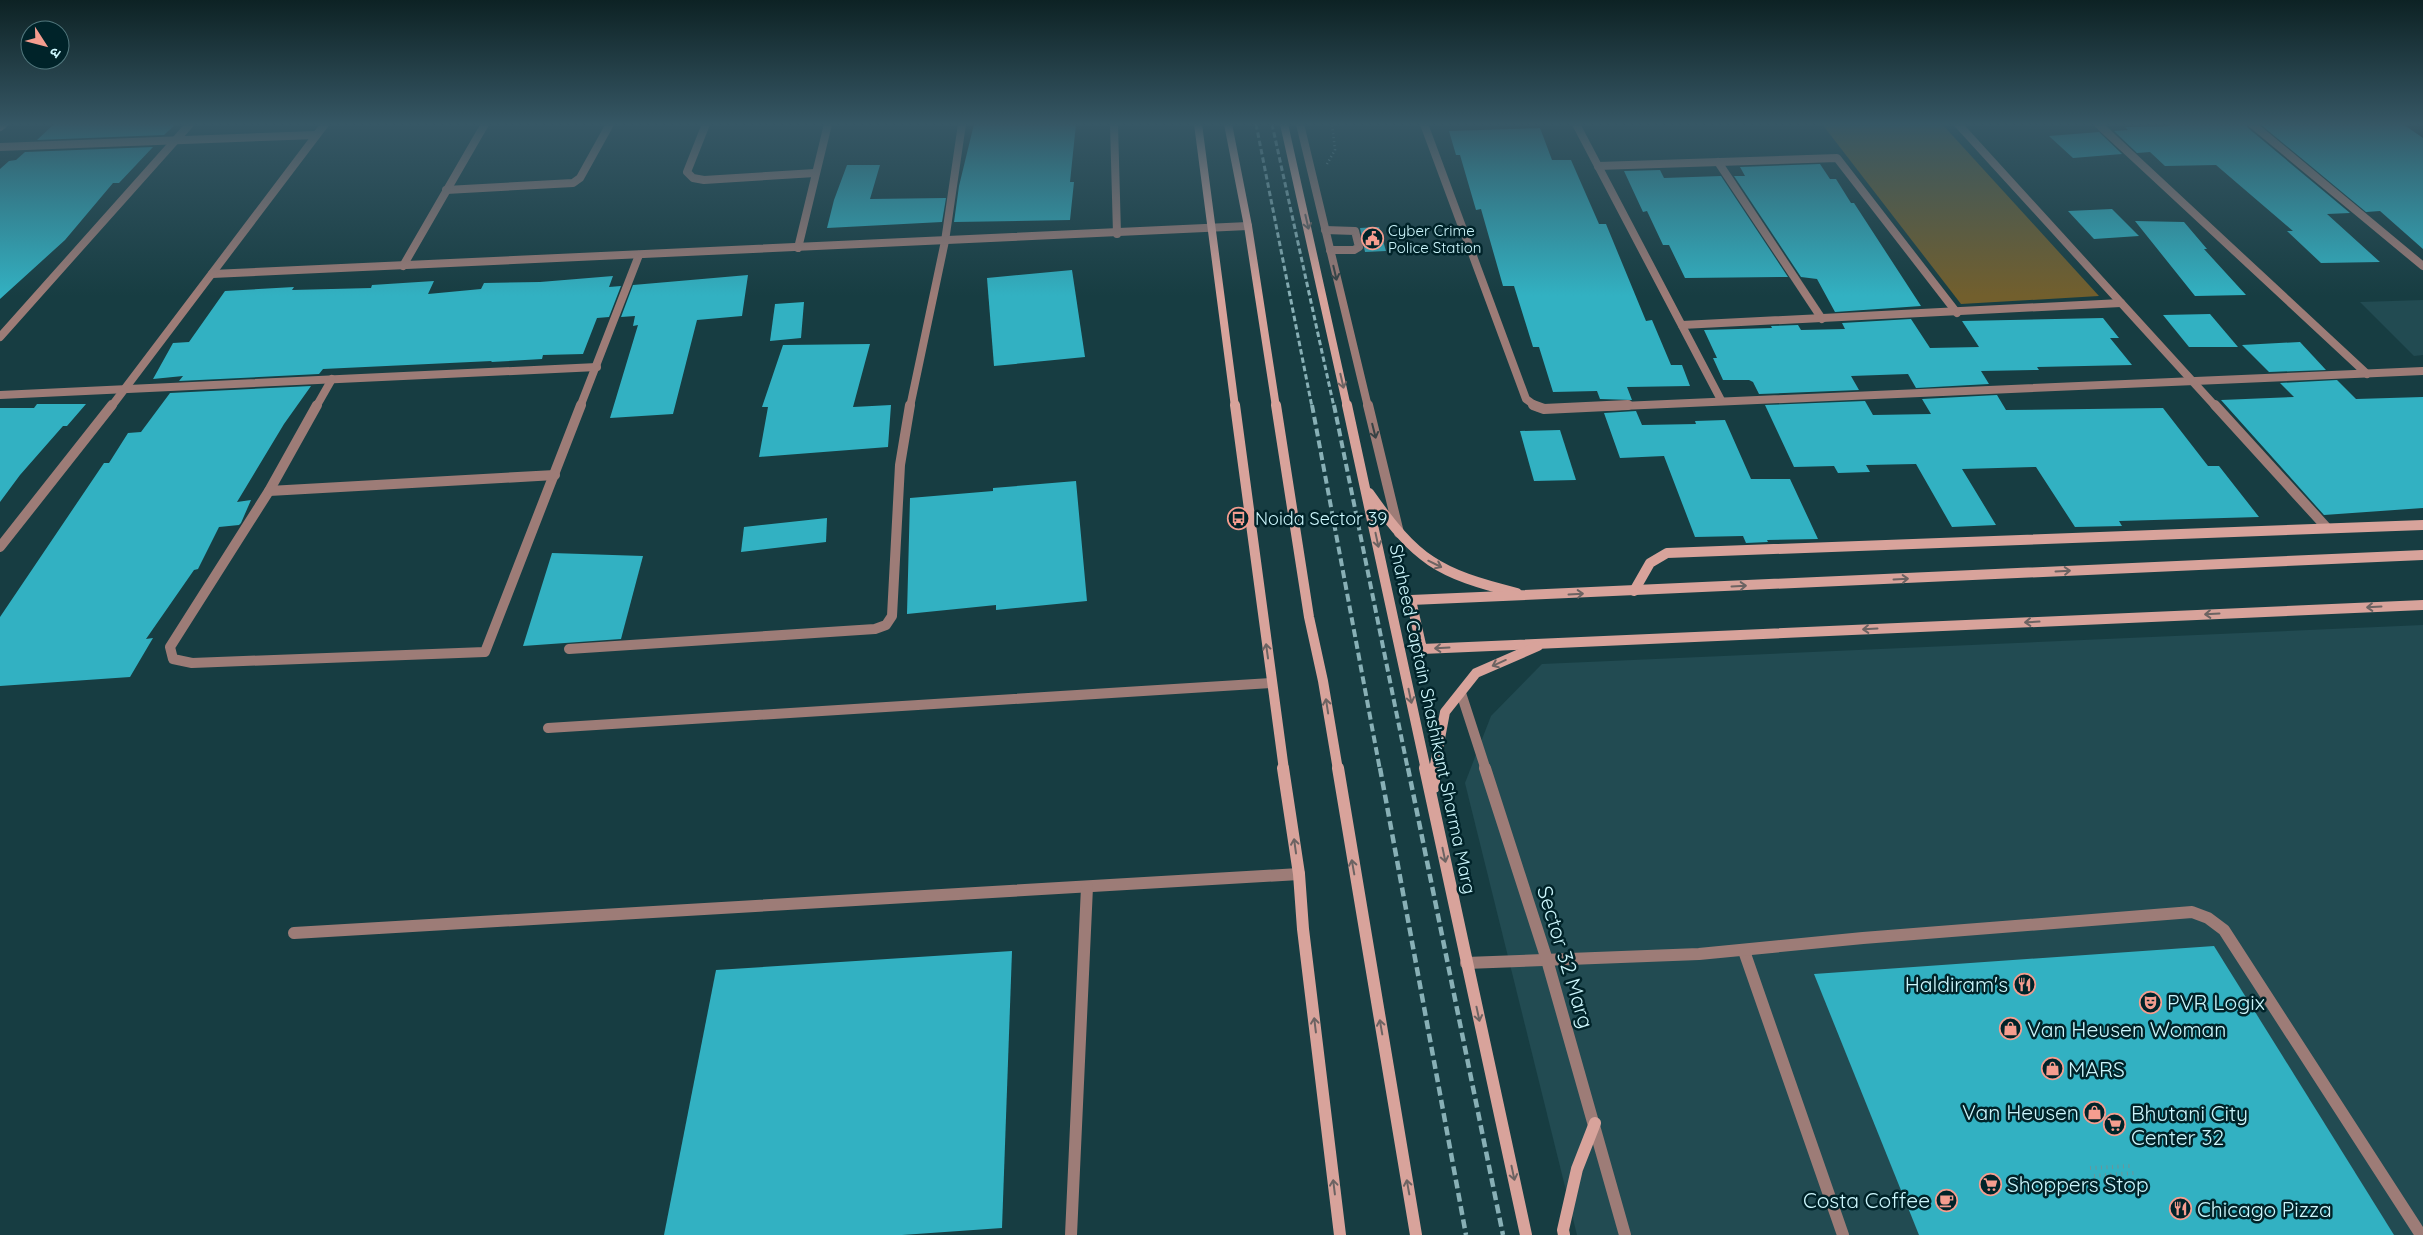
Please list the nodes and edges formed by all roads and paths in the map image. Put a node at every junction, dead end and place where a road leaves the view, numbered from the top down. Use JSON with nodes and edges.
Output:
{"nodes":[{"id":1,"x":140,"y":182,"type":"edge"},
{"id":2,"x":281,"y":182,"type":"edge"},
{"id":3,"x":451,"y":182,"type":"edge"},
{"id":4,"x":575,"y":182,"type":"edge"},
{"id":5,"x":813,"y":182,"type":"edge"},
{"id":6,"x":954,"y":182,"type":"edge"},
{"id":7,"x":1116,"y":182,"type":"edge"},
{"id":8,"x":1205,"y":182,"type":"edge"},
{"id":9,"x":1239,"y":182,"type":"edge"},
{"id":10,"x":1297,"y":182,"type":"edge"},
{"id":11,"x":1314,"y":182,"type":"edge"},
{"id":12,"x":1445,"y":182,"type":"edge"},
{"id":13,"x":1606,"y":182,"type":"edge"},
{"id":14,"x":1731,"y":182,"type":"edge"},
{"id":15,"x":1855,"y":182,"type":"edge"},
{"id":16,"x":2010,"y":182,"type":"edge"},
{"id":17,"x":2160,"y":182,"type":"edge"},
{"id":18,"x":2321,"y":182,"type":"edge"},
{"id":19,"x":446,"y":190,"type":"junction"},
{"id":20,"x":1248,"y":226,"type":"junction"},
{"id":21,"x":1211,"y":228,"type":"junction"},
{"id":22,"x":1325,"y":230,"type":"junction"},
{"id":23,"x":1117,"y":234,"type":"junction"},
{"id":24,"x":946,"y":241,"type":"junction"},
{"id":25,"x":798,"y":248,"type":"junction"},
{"id":26,"x":1330,"y":250,"type":"junction"},
{"id":27,"x":639,"y":255,"type":"junction"},
{"id":28,"x":403,"y":266,"type":"junction"},
{"id":29,"x":2423,"y":266,"type":"edge"},
{"id":30,"x":212,"y":274,"type":"junction"},
{"id":31,"x":2121,"y":303,"type":"junction"},
{"id":32,"x":1957,"y":313,"type":"junction"},
{"id":33,"x":1822,"y":319,"type":"junction"},
{"id":34,"x":1682,"y":325,"type":"junction"},
{"id":35,"x":0,"y":337,"type":"edge"},
{"id":36,"x":597,"y":367,"type":"junction"},
{"id":37,"x":2423,"y":371,"type":"edge"},
{"id":38,"x":2366,"y":374,"type":"junction"},
{"id":39,"x":332,"y":379,"type":"junction"},
{"id":40,"x":2192,"y":380,"type":"junction"},
{"id":41,"x":125,"y":389,"type":"junction"},
{"id":42,"x":0,"y":395,"type":"edge"},
{"id":43,"x":1720,"y":400,"type":"junction"},
{"id":44,"x":555,"y":475,"type":"junction"},
{"id":45,"x":1367,"y":490,"type":"junction"},
{"id":46,"x":269,"y":491,"type":"junction"},
{"id":47,"x":2423,"y":525,"type":"edge"},
{"id":48,"x":2327,"y":528,"type":"junction"},
{"id":49,"x":1399,"y":534,"type":"junction"},
{"id":50,"x":0,"y":547,"type":"edge"},
{"id":51,"x":2423,"y":555,"type":"edge"},
{"id":52,"x":1634,"y":591,"type":"junction"},
{"id":53,"x":1528,"y":596,"type":"junction"},
{"id":54,"x":2423,"y":605,"type":"edge"},
{"id":55,"x":1543,"y":643,"type":"junction"},
{"id":56,"x":569,"y":649,"type":"dead end"},
{"id":57,"x":1271,"y":682,"type":"junction"},
{"id":58,"x":1461,"y":692,"type":"junction"},
{"id":59,"x":548,"y":728,"type":"dead end"},
{"id":60,"x":1433,"y":803,"type":"junction"},
{"id":61,"x":1299,"y":874,"type":"junction"},
{"id":62,"x":1087,"y":887,"type":"junction"},
{"id":63,"x":294,"y":933,"type":"dead end"},
{"id":64,"x":1744,"y":951,"type":"junction"},
{"id":65,"x":1547,"y":960,"type":"junction"},
{"id":66,"x":1466,"y":963,"type":"junction"},
{"id":67,"x":1595,"y":1123,"type":"junction"},
{"id":68,"x":2131,"y":1166,"type":"dead end"},
{"id":69,"x":2115,"y":1167,"type":"junction"},
{"id":70,"x":2090,"y":1168,"type":"dead end"},
{"id":71,"x":2134,"y":1172,"type":"dead end"},
{"id":72,"x":2094,"y":1176,"type":"dead end"},
{"id":73,"x":1071,"y":1235,"type":"edge"},
{"id":74,"x":1340,"y":1235,"type":"edge"},
{"id":75,"x":1416,"y":1235,"type":"edge"},
{"id":76,"x":1526,"y":1235,"type":"edge"},
{"id":77,"x":1564,"y":1235,"type":"edge"},
{"id":78,"x":1625,"y":1235,"type":"edge"},
{"id":79,"x":1844,"y":1235,"type":"edge"},
{"id":80,"x":2421,"y":1235,"type":"edge"}],
"edges":[{"from":1,"to":35,"type":"street"},
{"from":2,"to":30,"type":"street"},
{"from":3,"to":19,"type":"street"},
{"from":4,"to":19,"type":"street"},
{"from":5,"to":25,"type":"street"},
{"from":6,"to":24,"type":"street"},
{"from":7,"to":23,"type":"street"},
{"from":8,"to":21,"type":"main road"},
{"from":9,"to":20,"type":"main road"},
{"from":10,"to":45,"type":"main road","name":"Shaheed Captain Shashikant Sharma Marg","one_way":true},
{"from":11,"to":22,"type":"street"},
{"from":12,"to":43,"type":"street"},
{"from":13,"to":34,"type":"street"},
{"from":14,"to":33,"type":"street"},
{"from":15,"to":32,"type":"street"},
{"from":16,"to":31,"type":"street"},
{"from":17,"to":38,"type":"street"},
{"from":18,"to":29,"type":"street"},
{"from":19,"to":28,"type":"street"},
{"from":20,"to":21,"type":"street"},
{"from":75,"to":20,"type":"main road","one_way":true},
{"from":21,"to":23,"type":"street"},
{"from":57,"to":21,"type":"main road","one_way":true},
{"from":22,"to":26,"type":"street"},
{"from":22,"to":26,"type":"street"},
{"from":23,"to":24,"type":"street"},
{"from":24,"to":25,"type":"street"},
{"from":24,"to":56,"type":"street"},
{"from":25,"to":27,"type":"street"},
{"from":26,"to":49,"type":"street","one_way":true},
{"from":27,"to":28,"type":"street"},
{"from":27,"to":36,"type":"street"},
{"from":28,"to":30,"type":"street"},
{"from":30,"to":41,"type":"street"},
{"from":31,"to":32,"type":"street"},
{"from":31,"to":40,"type":"street"},
{"from":32,"to":33,"type":"street"},
{"from":33,"to":34,"type":"street"},
{"from":34,"to":43,"type":"street"},
{"from":36,"to":39,"type":"street"},
{"from":36,"to":44,"type":"street"},
{"from":37,"to":38,"type":"street"},
{"from":38,"to":40,"type":"street"},
{"from":39,"to":41,"type":"street"},
{"from":39,"to":46,"type":"street"},
{"from":40,"to":43,"type":"street"},
{"from":40,"to":48,"type":"street"},
{"from":41,"to":42,"type":"street"},
{"from":41,"to":50,"type":"street"},
{"from":44,"to":46,"type":"street"},
{"from":44,"to":46,"type":"street"},
{"from":45,"to":49,"type":"main road"},
{"from":45,"to":60,"type":"main road","name":"Shaheed Captain Shashikant Sharma Marg","one_way":true},
{"from":47,"to":48,"type":"main road"},
{"from":48,"to":52,"type":"main road"},
{"from":49,"to":53,"type":"main road","one_way":true},
{"from":52,"to":51,"type":"main road","one_way":true},
{"from":53,"to":52,"type":"main road","one_way":true},
{"from":55,"to":53,"type":"main road","one_way":true},
{"from":54,"to":55,"type":"main road","one_way":true},
{"from":55,"to":58,"type":"main road","one_way":true},
{"from":57,"to":59,"type":"street"},
{"from":61,"to":57,"type":"main road","one_way":true},
{"from":58,"to":60,"type":"main road"},
{"from":58,"to":65,"type":"street","name":"Sector 32 Marg"},
{"from":60,"to":66,"type":"main road","name":"Shaheed Captain Shashikant Sharma Marg","one_way":true},
{"from":61,"to":62,"type":"street"},
{"from":74,"to":61,"type":"main road","one_way":true},
{"from":62,"to":63,"type":"street"},
{"from":62,"to":73,"type":"street"},
{"from":64,"to":65,"type":"street"},
{"from":64,"to":79,"type":"street"},
{"from":64,"to":80,"type":"street"},
{"from":65,"to":66,"type":"street"},
{"from":65,"to":67,"type":"street","name":"Sector 32 Marg"},
{"from":66,"to":76,"type":"main road","name":"Shaheed Captain Shashikant Sharma Marg","one_way":true},
{"from":67,"to":77,"type":"main road"},
{"from":67,"to":78,"type":"street","name":"Sector 32 Marg"},
{"from":68,"to":69,"type":"path"},
{"from":69,"to":69,"type":"path"},
{"from":69,"to":70,"type":"path"},
{"from":71,"to":72,"type":"path"}]}
